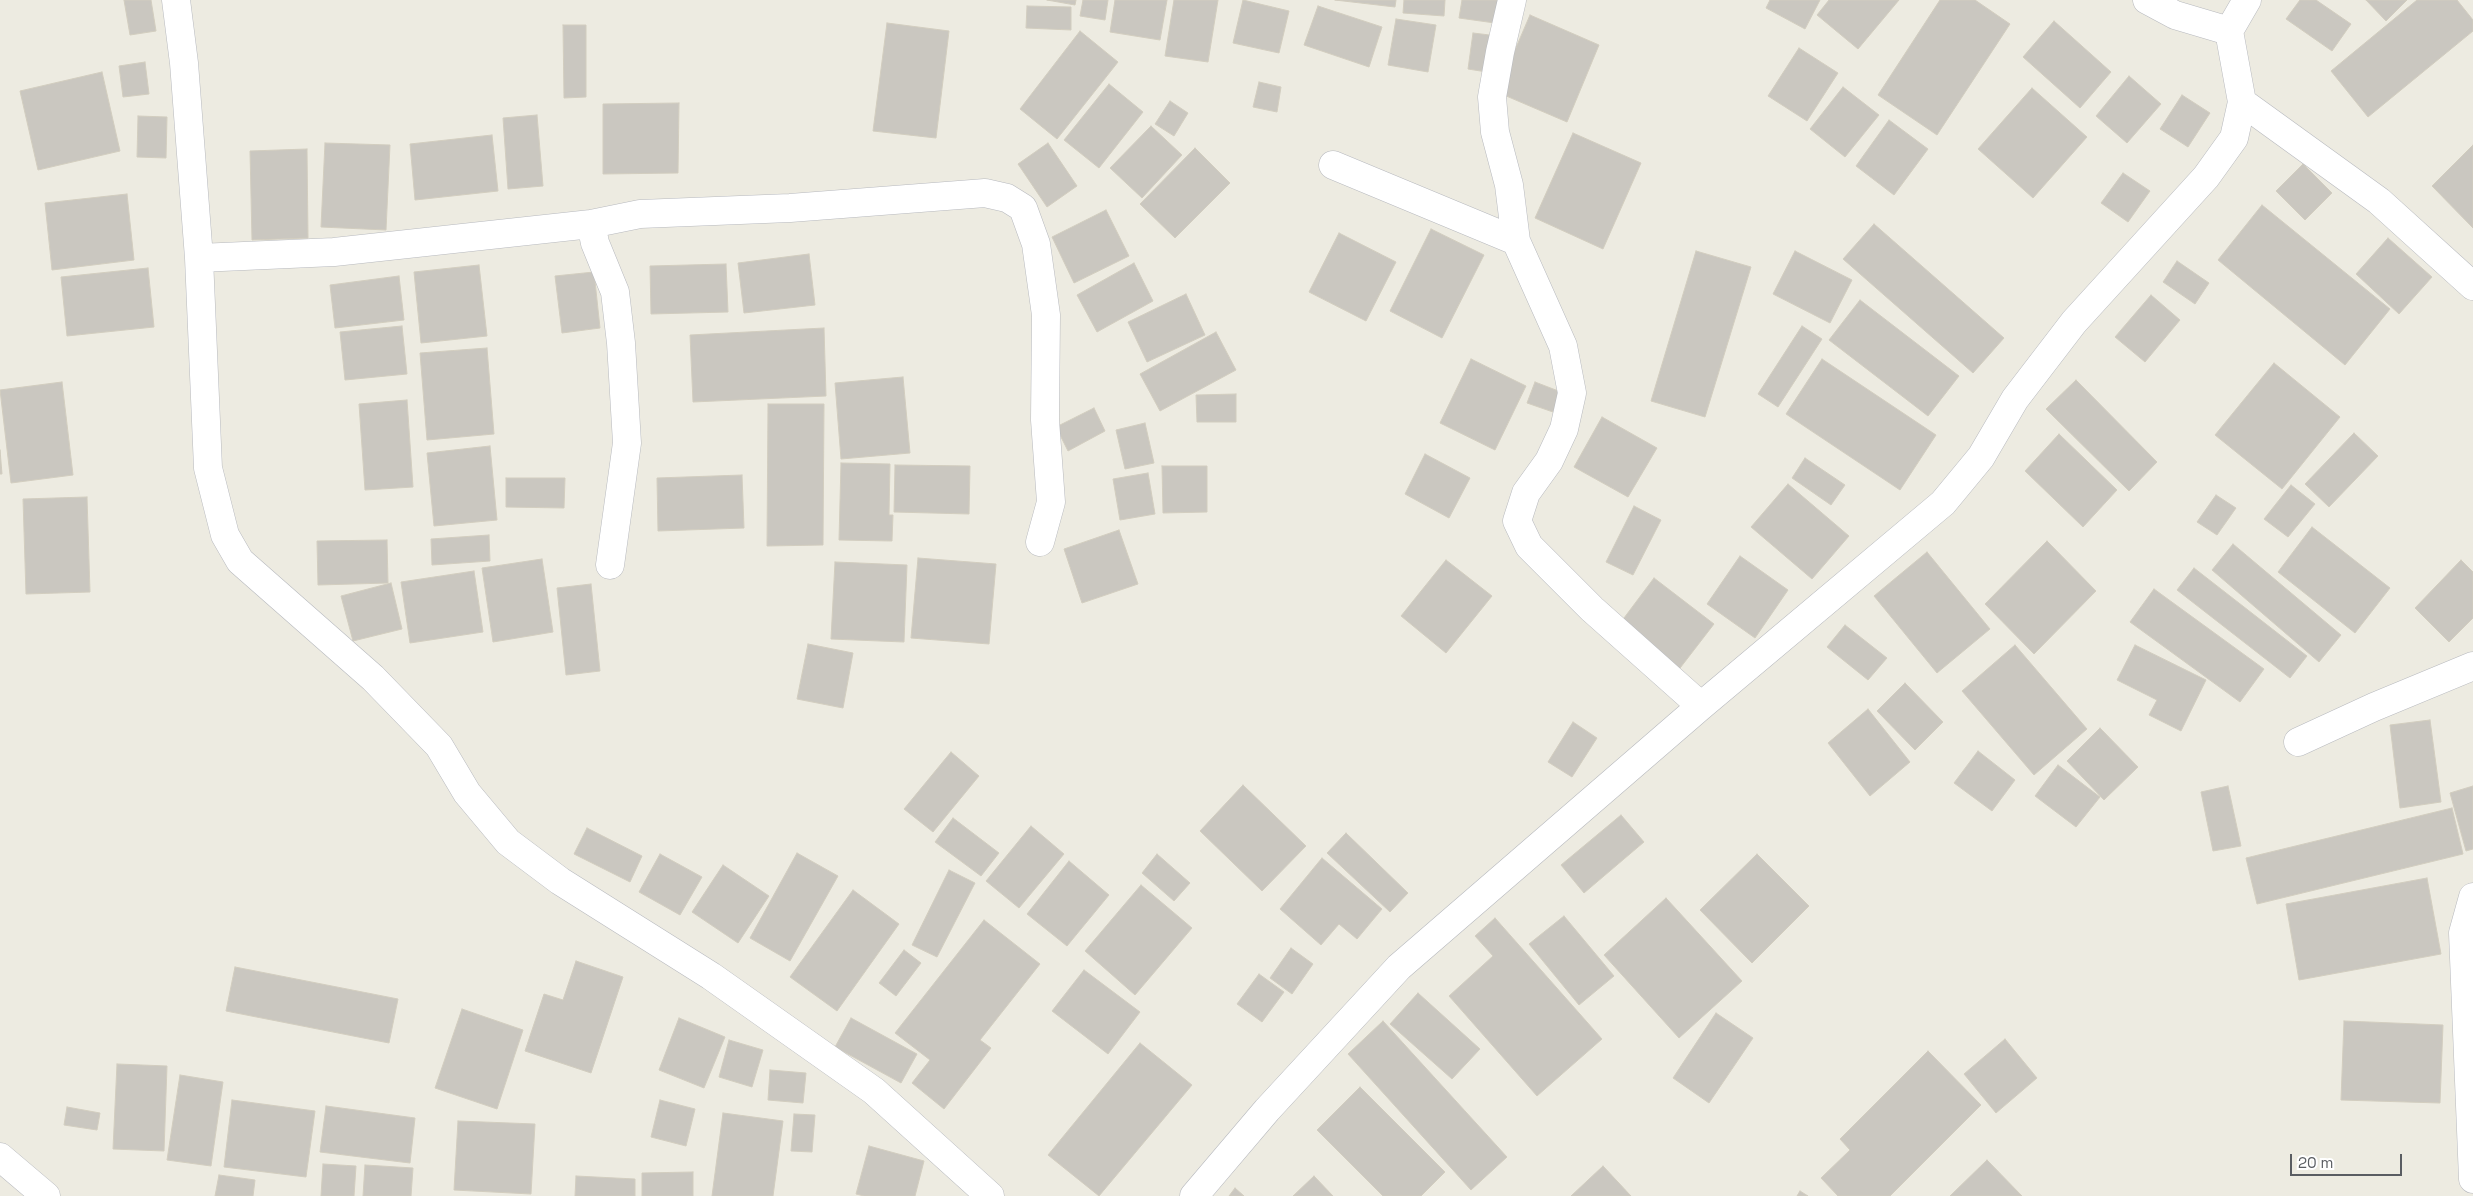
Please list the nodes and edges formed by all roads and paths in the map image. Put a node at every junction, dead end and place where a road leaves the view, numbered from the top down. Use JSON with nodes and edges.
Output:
{"nodes":[{"id":1,"x":176,"y":0,"type":"edge"},
{"id":2,"x":1512,"y":0,"type":"edge"},
{"id":3,"x":2147,"y":0,"type":"edge"},
{"id":4,"x":2247,"y":0,"type":"edge"},
{"id":5,"x":2229,"y":30,"type":"junction"},
{"id":6,"x":2242,"y":102,"type":"junction"},
{"id":7,"x":1333,"y":165,"type":"dead end"},
{"id":8,"x":591,"y":224,"type":"junction"},
{"id":9,"x":1516,"y":241,"type":"junction"},
{"id":10,"x":199,"y":258,"type":"junction"},
{"id":11,"x":2473,"y":286,"type":"edge"},
{"id":12,"x":1040,"y":542,"type":"dead end"},
{"id":13,"x":610,"y":565,"type":"dead end"},
{"id":14,"x":2473,"y":666,"type":"edge"},
{"id":15,"x":1701,"y":706,"type":"junction"},
{"id":16,"x":2298,"y":742,"type":"dead end"},
{"id":17,"x":2473,"y":897,"type":"edge"},
{"id":18,"x":0,"y":1157,"type":"edge"},
{"id":19,"x":2473,"y":1179,"type":"edge"},
{"id":20,"x":46,"y":1196,"type":"edge"},
{"id":21,"x":990,"y":1196,"type":"edge"},
{"id":22,"x":1194,"y":1196,"type":"edge"}],
"edges":[{"from":1,"to":10,"type":"street"},
{"from":2,"to":9,"type":"street"},
{"from":3,"to":5,"type":"street"},
{"from":4,"to":5,"type":"street"},
{"from":5,"to":6,"type":"street"},
{"from":6,"to":11,"type":"street"},
{"from":6,"to":15,"type":"street"},
{"from":7,"to":9,"type":"street"},
{"from":8,"to":10,"type":"street"},
{"from":8,"to":12,"type":"street"},
{"from":8,"to":13,"type":"street"},
{"from":9,"to":15,"type":"street"},
{"from":10,"to":21,"type":"street"},
{"from":14,"to":16,"type":"street"},
{"from":15,"to":22,"type":"street"},
{"from":17,"to":19,"type":"street"},
{"from":18,"to":20,"type":"street"}]}
